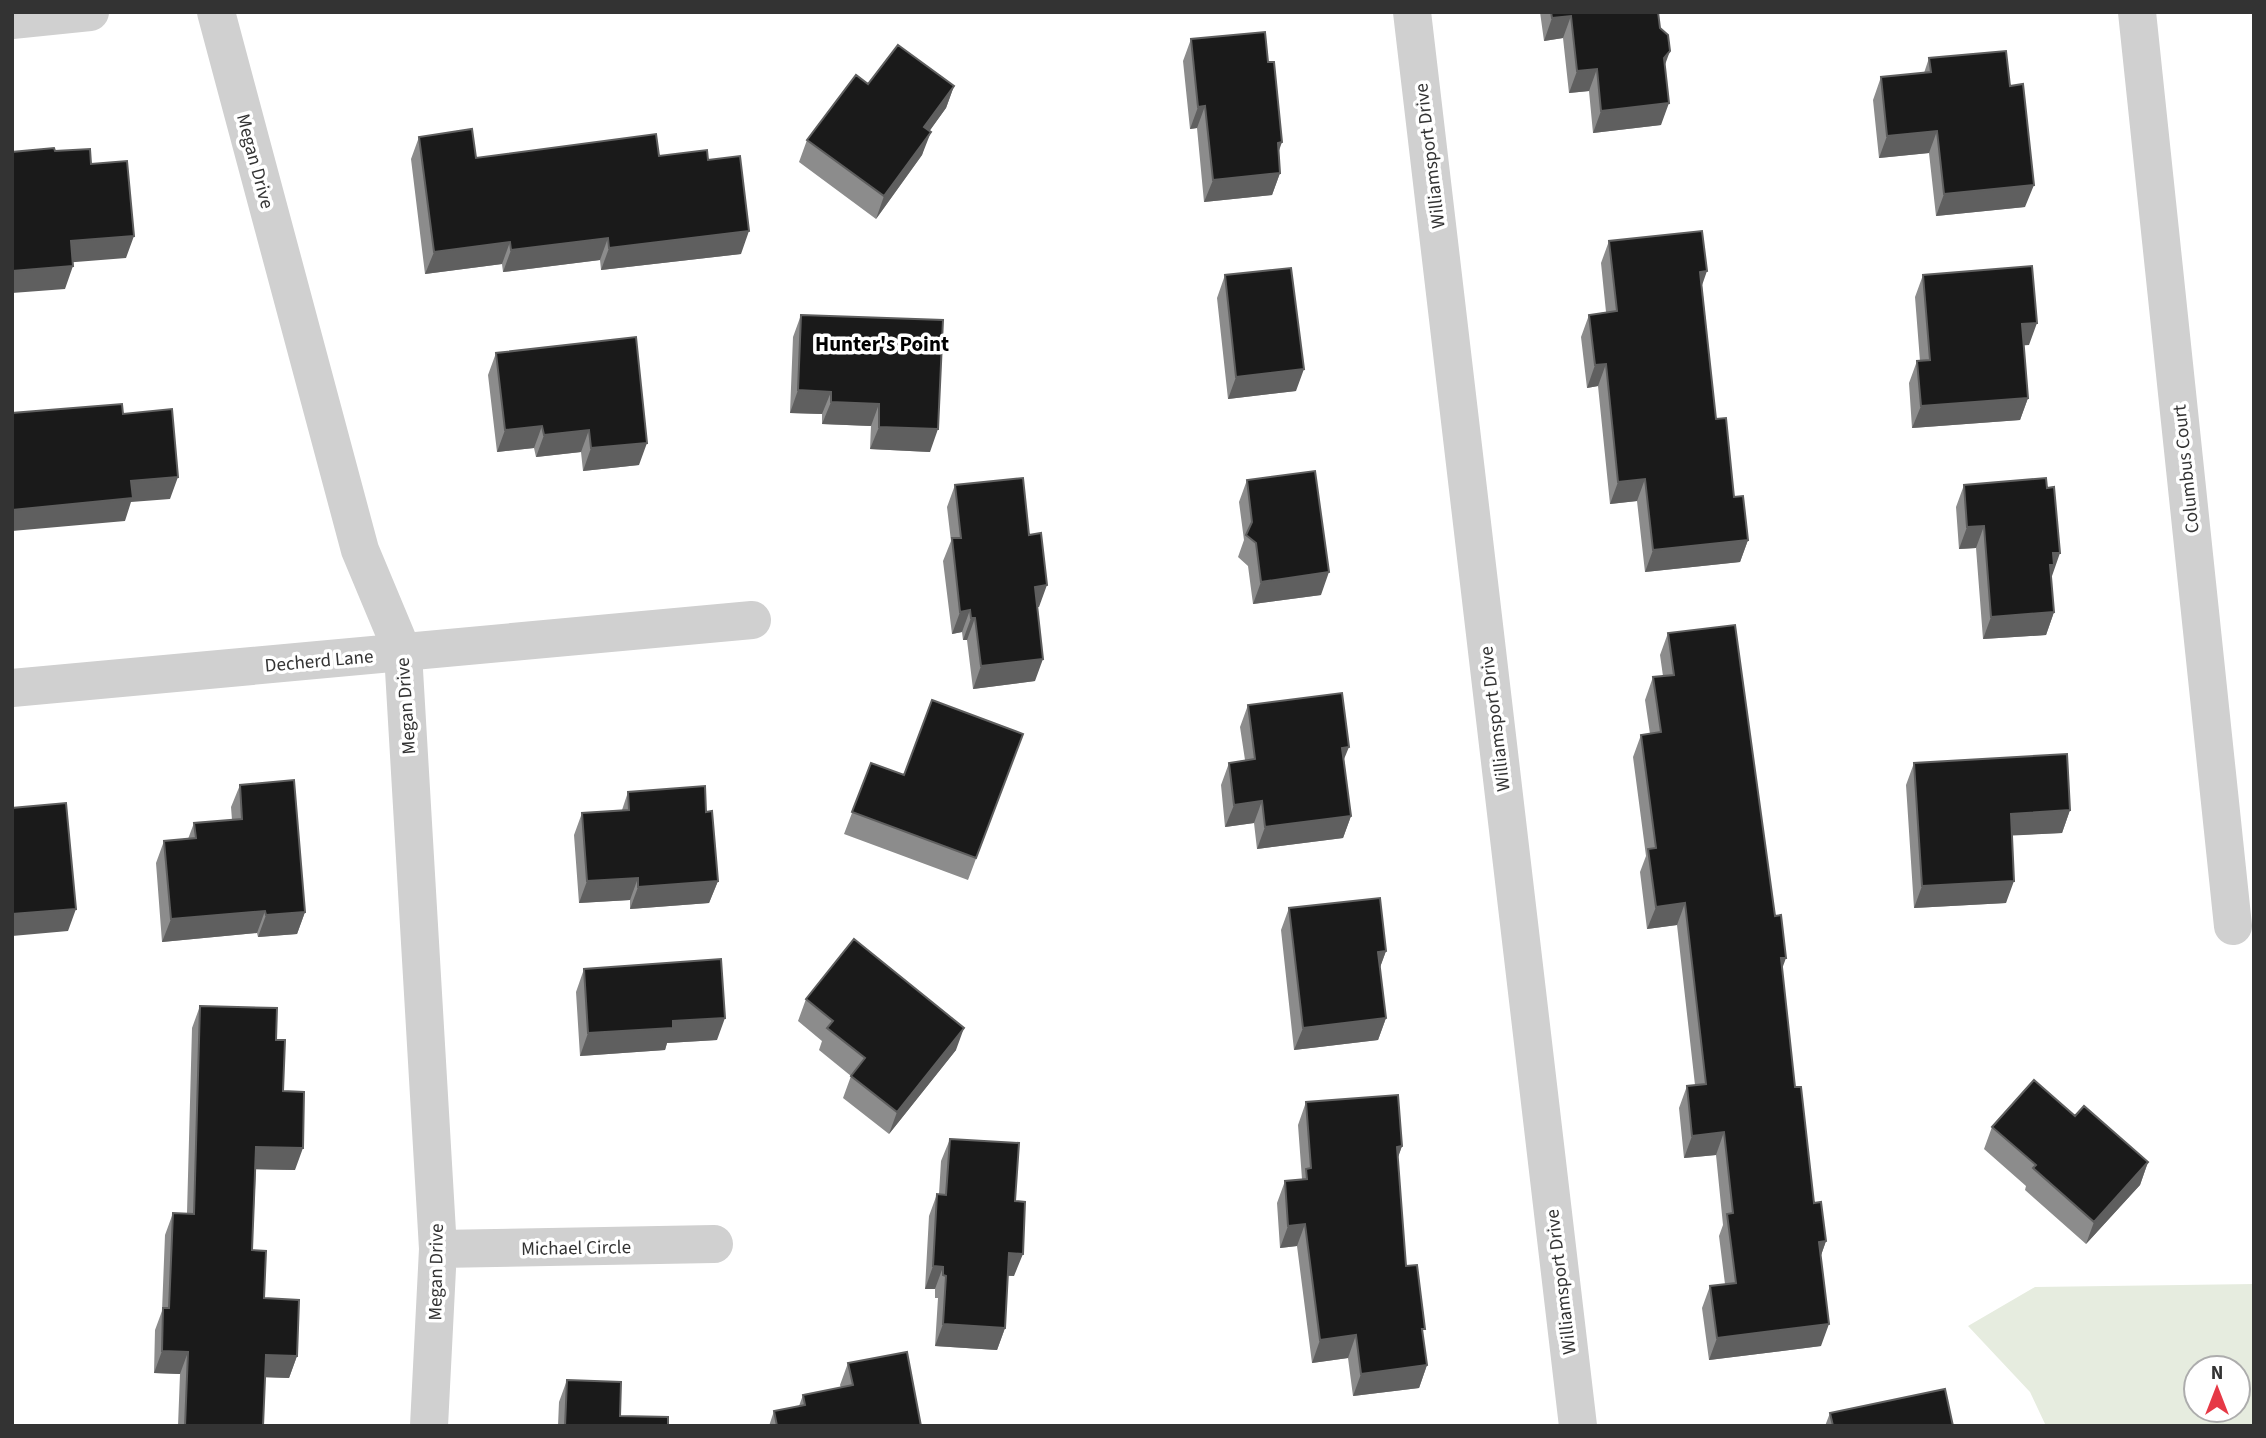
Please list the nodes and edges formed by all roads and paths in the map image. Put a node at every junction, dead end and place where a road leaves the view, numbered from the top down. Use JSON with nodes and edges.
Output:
{"nodes":[{"id":1,"x":90,"y":12,"type":"edge"},
{"id":2,"x":216,"y":12,"type":"edge"},
{"id":3,"x":1412,"y":12,"type":"edge"},
{"id":4,"x":2137,"y":12,"type":"edge"},
{"id":5,"x":12,"y":20,"type":"edge"},
{"id":6,"x":752,"y":621,"type":"dead end"},
{"id":7,"x":403,"y":653,"type":"junction"},
{"id":8,"x":12,"y":688,"type":"edge"},
{"id":9,"x":2233,"y":926,"type":"dead end"},
{"id":10,"x":714,"y":1244,"type":"dead end"},
{"id":11,"x":438,"y":1250,"type":"junction"},
{"id":12,"x":429,"y":1426,"type":"edge"},
{"id":13,"x":1578,"y":1426,"type":"edge"}],
"edges":[{"from":1,"to":5,"type":"street"},
{"from":2,"to":7,"type":"street","name":"Megan Drive"},
{"from":3,"to":13,"type":"street","name":"Williamsport Drive"},
{"from":4,"to":9,"type":"street","name":"Columbus Court"},
{"from":6,"to":7,"type":"street","name":"Decherd Lane"},
{"from":7,"to":8,"type":"street","name":"Decherd Lane"},
{"from":7,"to":11,"type":"street","name":"Megan Drive"},
{"from":10,"to":11,"type":"street","name":"Michael Circle"},
{"from":11,"to":12,"type":"street","name":"Megan Drive"}]}
